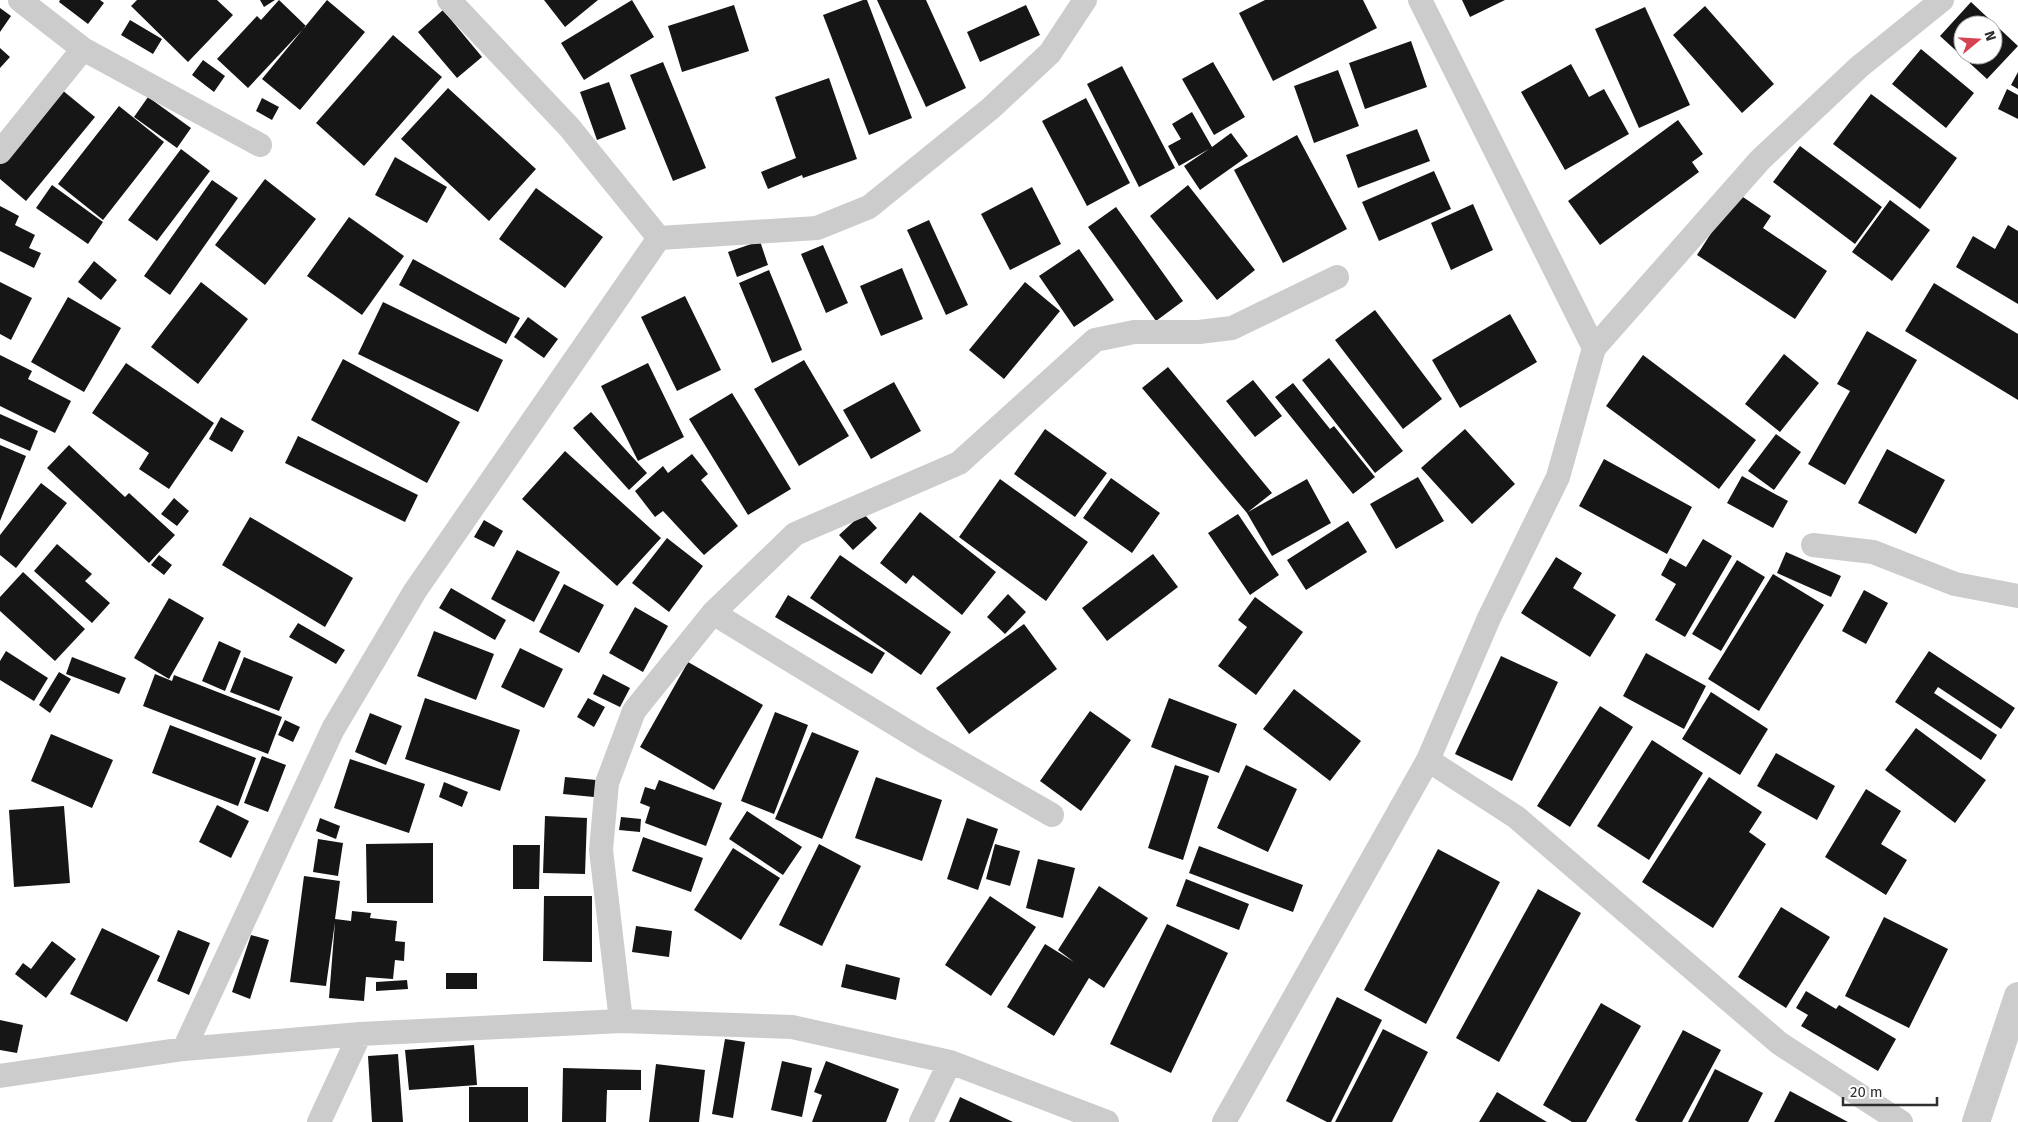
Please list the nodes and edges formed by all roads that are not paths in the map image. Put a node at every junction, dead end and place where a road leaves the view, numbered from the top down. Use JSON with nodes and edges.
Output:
{"nodes":[{"id":1,"x":20,"y":0,"type":"edge"},
{"id":2,"x":449,"y":0,"type":"edge"},
{"id":3,"x":1085,"y":0,"type":"edge"},
{"id":4,"x":1420,"y":0,"type":"edge"},
{"id":5,"x":1942,"y":0,"type":"edge"},
{"id":6,"x":82,"y":49,"type":"junction"},
{"id":7,"x":260,"y":145,"type":"dead end"},
{"id":8,"x":0,"y":152,"type":"edge"},
{"id":9,"x":659,"y":238,"type":"junction"},
{"id":10,"x":1337,"y":277,"type":"dead end"},
{"id":11,"x":1594,"y":348,"type":"junction"},
{"id":12,"x":1813,"y":545,"type":"dead end"},
{"id":13,"x":2018,"y":596,"type":"edge"},
{"id":14,"x":713,"y":613,"type":"junction"},
{"id":15,"x":1428,"y":760,"type":"junction"},
{"id":16,"x":1052,"y":815,"type":"dead end"},
{"id":17,"x":2018,"y":996,"type":"edge"},
{"id":18,"x":621,"y":1021,"type":"junction"},
{"id":19,"x":360,"y":1034,"type":"junction"},
{"id":20,"x":184,"y":1049,"type":"junction"},
{"id":21,"x":950,"y":1062,"type":"junction"},
{"id":22,"x":0,"y":1076,"type":"edge"},
{"id":23,"x":319,"y":1122,"type":"edge"},
{"id":24,"x":921,"y":1122,"type":"edge"},
{"id":25,"x":1107,"y":1122,"type":"edge"},
{"id":26,"x":1224,"y":1122,"type":"edge"},
{"id":27,"x":1901,"y":1122,"type":"edge"},
{"id":28,"x":1976,"y":1122,"type":"edge"}],
"edges":[{"from":1,"to":6,"type":"street"},
{"from":2,"to":9,"type":"street"},
{"from":3,"to":9,"type":"street"},
{"from":4,"to":11,"type":"street"},
{"from":5,"to":11,"type":"street"},
{"from":6,"to":7,"type":"street"},
{"from":6,"to":8,"type":"street"},
{"from":9,"to":20,"type":"street"},
{"from":10,"to":14,"type":"street"},
{"from":11,"to":15,"type":"street"},
{"from":12,"to":13,"type":"street"},
{"from":14,"to":16,"type":"street"},
{"from":14,"to":18,"type":"street"},
{"from":15,"to":26,"type":"street"},
{"from":15,"to":27,"type":"street"},
{"from":17,"to":28,"type":"street"},
{"from":18,"to":19,"type":"street"},
{"from":18,"to":21,"type":"street"},
{"from":19,"to":20,"type":"street"},
{"from":19,"to":23,"type":"street"},
{"from":20,"to":22,"type":"street"},
{"from":21,"to":24,"type":"street"},
{"from":21,"to":25,"type":"street"}]}
